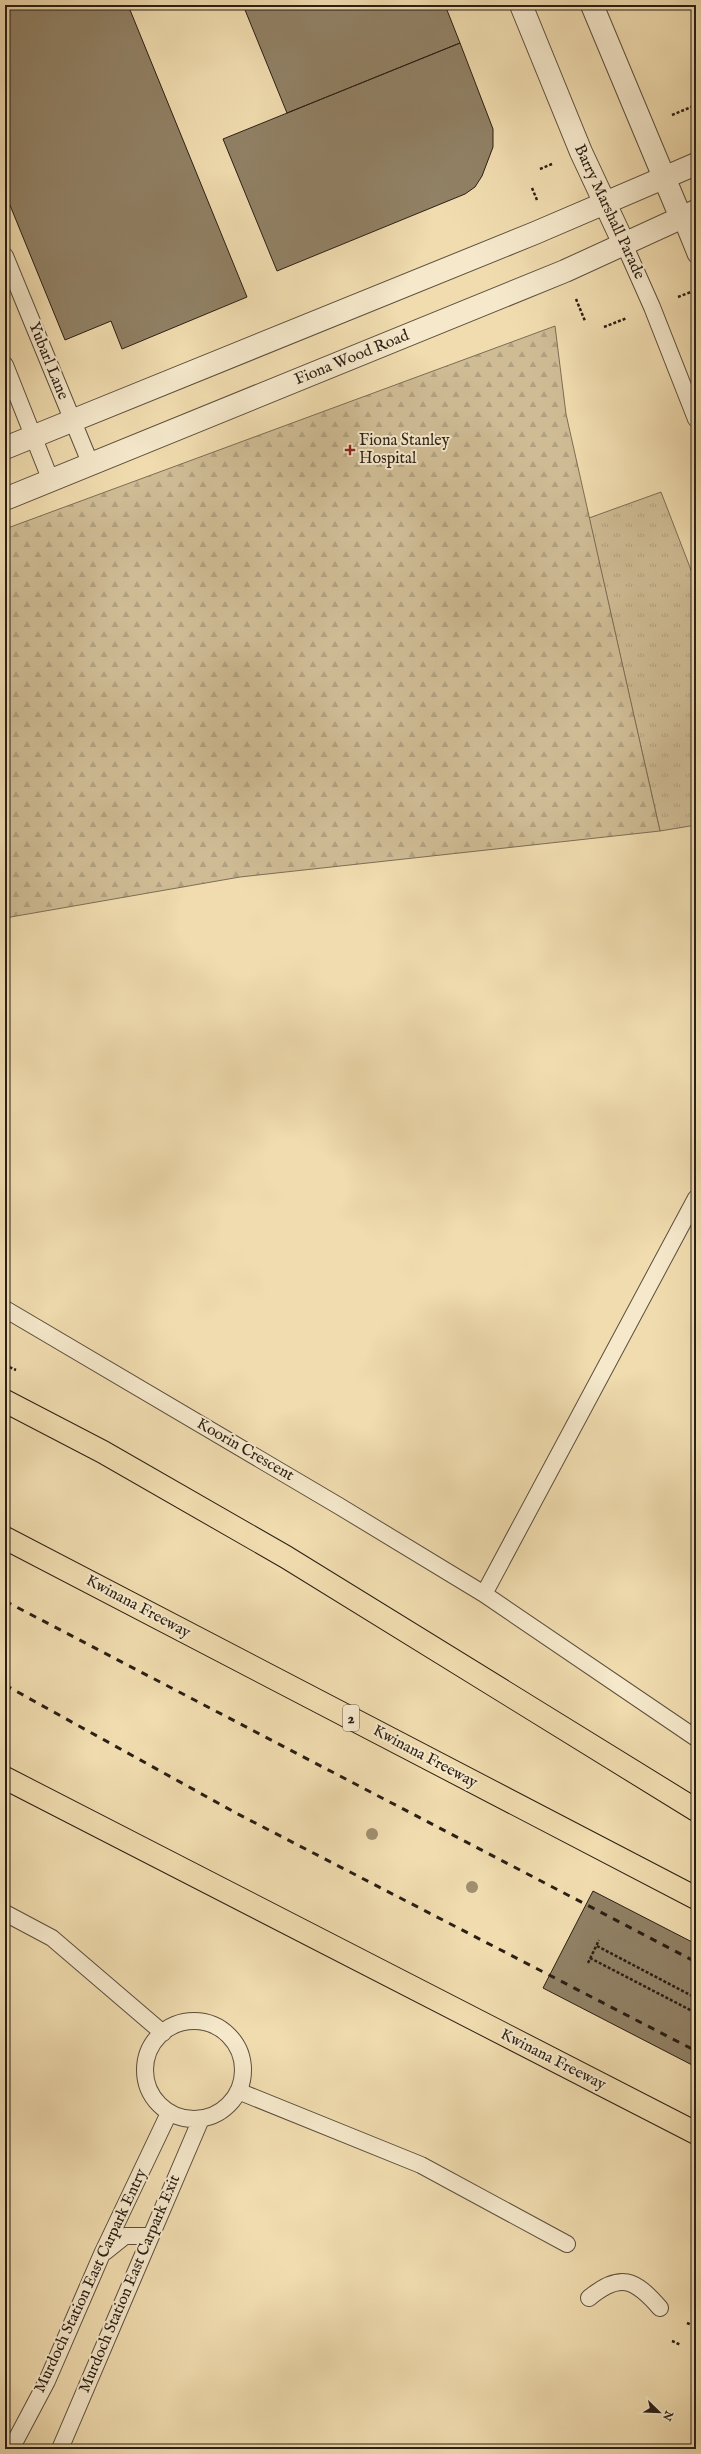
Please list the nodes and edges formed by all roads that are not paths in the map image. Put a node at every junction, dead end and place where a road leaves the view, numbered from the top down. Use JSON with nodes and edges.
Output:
{"nodes":[{"id":1,"x":521,"y":5,"type":"edge"},
{"id":2,"x":592,"y":5,"type":"edge"},
{"id":3,"x":696,"y":164,"type":"edge"},
{"id":4,"x":663,"y":177,"type":"junction"},
{"id":5,"x":604,"y":202,"type":"junction"},
{"id":6,"x":688,"y":214,"type":"edge"},
{"id":7,"x":624,"y":244,"type":"junction"},
{"id":8,"x":696,"y":255,"type":"edge"},
{"id":9,"x":5,"y":256,"type":"edge"},
{"id":10,"x":5,"y":365,"type":"edge"},
{"id":11,"x":696,"y":419,"type":"edge"},
{"id":12,"x":73,"y":420,"type":"junction"},
{"id":13,"x":33,"y":436,"type":"junction"},
{"id":14,"x":5,"y":448,"type":"edge"},
{"id":15,"x":91,"y":465,"type":"junction"},
{"id":16,"x":51,"y":481,"type":"junction"},
{"id":17,"x":5,"y":499,"type":"edge"},
{"id":18,"x":696,"y":1198,"type":"edge"},
{"id":19,"x":5,"y":1309,"type":"edge"},
{"id":20,"x":5,"y":1401,"type":"edge"},
{"id":21,"x":5,"y":1538,"type":"edge"},
{"id":22,"x":484,"y":1594,"type":"junction"},
{"id":23,"x":696,"y":1738,"type":"edge"},
{"id":24,"x":5,"y":1778,"type":"edge"},
{"id":25,"x":696,"y":1810,"type":"edge"},
{"id":26,"x":696,"y":1898,"type":"edge"},
{"id":27,"x":5,"y":1913,"type":"edge"},
{"id":28,"x":163,"y":2033,"type":"junction"},
{"id":29,"x":238,"y":2091,"type":"junction"},
{"id":30,"x":169,"y":2113,"type":"junction"},
{"id":31,"x":201,"y":2119,"type":"junction"},
{"id":32,"x":696,"y":2133,"type":"edge"},
{"id":33,"x":150,"y":2236,"type":"junction"},
{"id":34,"x":566,"y":2244,"type":"dead end"},
{"id":35,"x":102,"y":2254,"type":"junction"},
{"id":36,"x":589,"y":2298,"type":"dead end"},
{"id":37,"x":660,"y":2308,"type":"dead end"},
{"id":38,"x":11,"y":2449,"type":"edge"},
{"id":39,"x":60,"y":2449,"type":"edge"}],
"edges":[{"from":1,"to":5,"type":"street","name":"Barry Marshall Parade"},
{"from":2,"to":4,"type":"street"},
{"from":3,"to":4,"type":"street"},
{"from":4,"to":5,"type":"street"},
{"from":4,"to":6,"type":"street"},
{"from":5,"to":7,"type":"street","name":"Barry Marshall Parade"},
{"from":5,"to":12,"type":"street"},
{"from":6,"to":7,"type":"street","name":"Fiona Wood Road"},
{"from":6,"to":8,"type":"lane"},
{"from":7,"to":11,"type":"lane","name":"Barry Marshall Parade"},
{"from":7,"to":15,"type":"street","name":"Fiona Wood Road"},
{"from":9,"to":12,"type":"lane","name":"Yubarl Lane"},
{"from":10,"to":13,"type":"lane"},
{"from":12,"to":13,"type":"street"},
{"from":12,"to":15,"type":"lane","name":"Yubarl Lane"},
{"from":13,"to":14,"type":"street"},
{"from":13,"to":16,"type":"lane"},
{"from":15,"to":16,"type":"street","name":"Fiona Wood Road"},
{"from":16,"to":17,"type":"street","name":"Fiona Wood Road"},
{"from":18,"to":22,"type":"lane"},
{"from":19,"to":22,"type":"lane","name":"Koorin Crescent"},
{"from":20,"to":25,"type":"highway"},
{"from":21,"to":26,"type":"highway","name":"Kwinana Freeway","number":"2"},
{"from":22,"to":23,"type":"lane","name":"Koorin Crescent"},
{"from":24,"to":32,"type":"highway","name":"Kwinana Freeway"},
{"from":27,"to":28,"type":"lane"},
{"from":28,"to":29,"type":"lane"},
{"from":28,"to":30,"type":"lane"},
{"from":29,"to":31,"type":"lane"},
{"from":29,"to":34,"type":"lane"},
{"from":30,"to":31,"type":"lane"},
{"from":30,"to":35,"type":"lane","name":"Murdoch Station East Carpark Entry"},
{"from":31,"to":33,"type":"lane","name":"Murdoch Station East Carpark Exit"},
{"from":33,"to":35,"type":"lane"},
{"from":33,"to":39,"type":"lane","name":"Murdoch Station East Carpark Exit"},
{"from":35,"to":38,"type":"lane","name":"Murdoch Station East Carpark Entry"},
{"from":36,"to":37,"type":"lane"}]}
